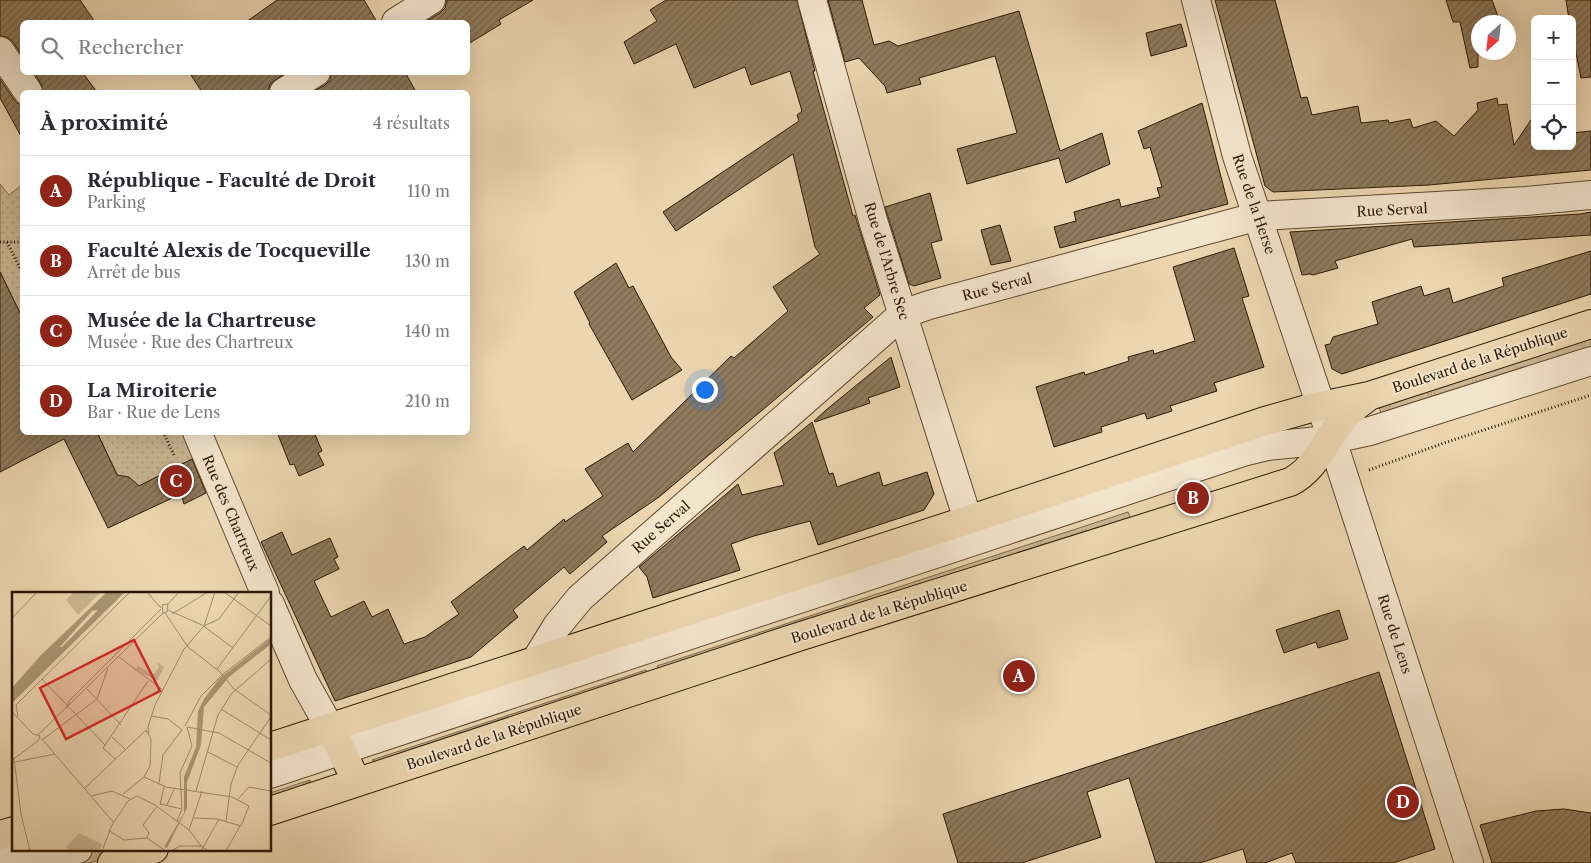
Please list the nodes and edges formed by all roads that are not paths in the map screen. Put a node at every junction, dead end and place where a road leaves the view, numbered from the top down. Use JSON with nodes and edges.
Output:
{"nodes":[{"id":1,"x":432,"y":0,"type":"edge"},
{"id":2,"x":812,"y":0,"type":"edge"},
{"id":3,"x":1196,"y":0,"type":"edge"},
{"id":4,"x":399,"y":20,"type":"edge"},
{"id":5,"x":0,"y":51,"type":"edge"},
{"id":6,"x":311,"y":75,"type":"edge"},
{"id":7,"x":27,"y":90,"type":"edge"},
{"id":8,"x":287,"y":90,"type":"edge"},
{"id":9,"x":1591,"y":195,"type":"edge"},
{"id":10,"x":1259,"y":216,"type":"junction"},
{"id":11,"x":903,"y":314,"type":"junction"},
{"id":12,"x":1591,"y":324,"type":"edge"},
{"id":13,"x":1591,"y":361,"type":"edge"},
{"id":14,"x":1591,"y":375,"type":"edge"},
{"id":15,"x":1369,"y":396,"type":"junction"},
{"id":16,"x":1321,"y":406,"type":"junction"},
{"id":17,"x":199,"y":435,"type":"edge"},
{"id":18,"x":1329,"y":444,"type":"junction"},
{"id":19,"x":968,"y":520,"type":"junction"},
{"id":20,"x":265,"y":592,"type":"edge"},
{"id":21,"x":271,"y":606,"type":"edge"},
{"id":22,"x":536,"y":660,"type":"junction"},
{"id":23,"x":271,"y":747,"type":"edge"},
{"id":24,"x":343,"y":755,"type":"junction"},
{"id":25,"x":271,"y":774,"type":"edge"},
{"id":26,"x":271,"y":786,"type":"edge"},
{"id":27,"x":271,"y":810,"type":"edge"},
{"id":28,"x":12,"y":831,"type":"edge"},
{"id":29,"x":0,"y":835,"type":"edge"},
{"id":30,"x":35,"y":850,"type":"edge"},
{"id":31,"x":75,"y":850,"type":"edge"},
{"id":32,"x":151,"y":850,"type":"edge"},
{"id":33,"x":0,"y":862,"type":"edge"},
{"id":34,"x":36,"y":863,"type":"edge"},
{"id":35,"x":112,"y":863,"type":"edge"},
{"id":36,"x":1469,"y":863,"type":"edge"}],
"edges":[{"from":1,"to":4,"type":"street"},
{"from":2,"to":11,"type":"street","name":"Rue de l'Arbre Sec"},
{"from":3,"to":10,"type":"street","name":"Rue de la Herse"},
{"from":5,"to":7,"type":"street"},
{"from":6,"to":8,"type":"street"},
{"from":9,"to":10,"type":"street","name":"Rue Serval"},
{"from":10,"to":11,"type":"street","name":"Rue Serval"},
{"from":10,"to":16,"type":"street","name":"Rue de la Herse"},
{"from":11,"to":19,"type":"street","name":"Rue de l'Arbre Sec"},
{"from":11,"to":22,"type":"street","name":"Rue Serval"},
{"from":12,"to":15,"type":"main road","name":"Boulevard de la République"},
{"from":13,"to":18,"type":"street"},
{"from":14,"to":18,"type":"street"},
{"from":15,"to":16,"type":"main road","name":"Boulevard de la République"},
{"from":15,"to":18,"type":"main road","name":"Boulevard de la République"},
{"from":16,"to":18,"type":"street","name":"Rue de Lens"},
{"from":16,"to":19,"type":"main road","name":"Boulevard de la République"},
{"from":17,"to":20,"type":"street","name":"Rue des Chartreux"},
{"from":18,"to":24,"type":"street"},
{"from":18,"to":24,"type":"main road","name":"Boulevard de la République"},
{"from":18,"to":36,"type":"street","name":"Rue de Lens"},
{"from":19,"to":22,"type":"main road","name":"Boulevard de la République"},
{"from":21,"to":24,"type":"street"},
{"from":22,"to":24,"type":"main road","name":"Boulevard de la République"},
{"from":23,"to":24,"type":"main road","name":"Boulevard de la République"},
{"from":24,"to":25,"type":"street"},
{"from":24,"to":26,"type":"street"},
{"from":24,"to":27,"type":"main road","name":"Boulevard de la République"},
{"from":28,"to":29,"type":"main road"},
{"from":30,"to":33,"type":"street"},
{"from":31,"to":34,"type":"street"},
{"from":32,"to":35,"type":"main road"}]}
